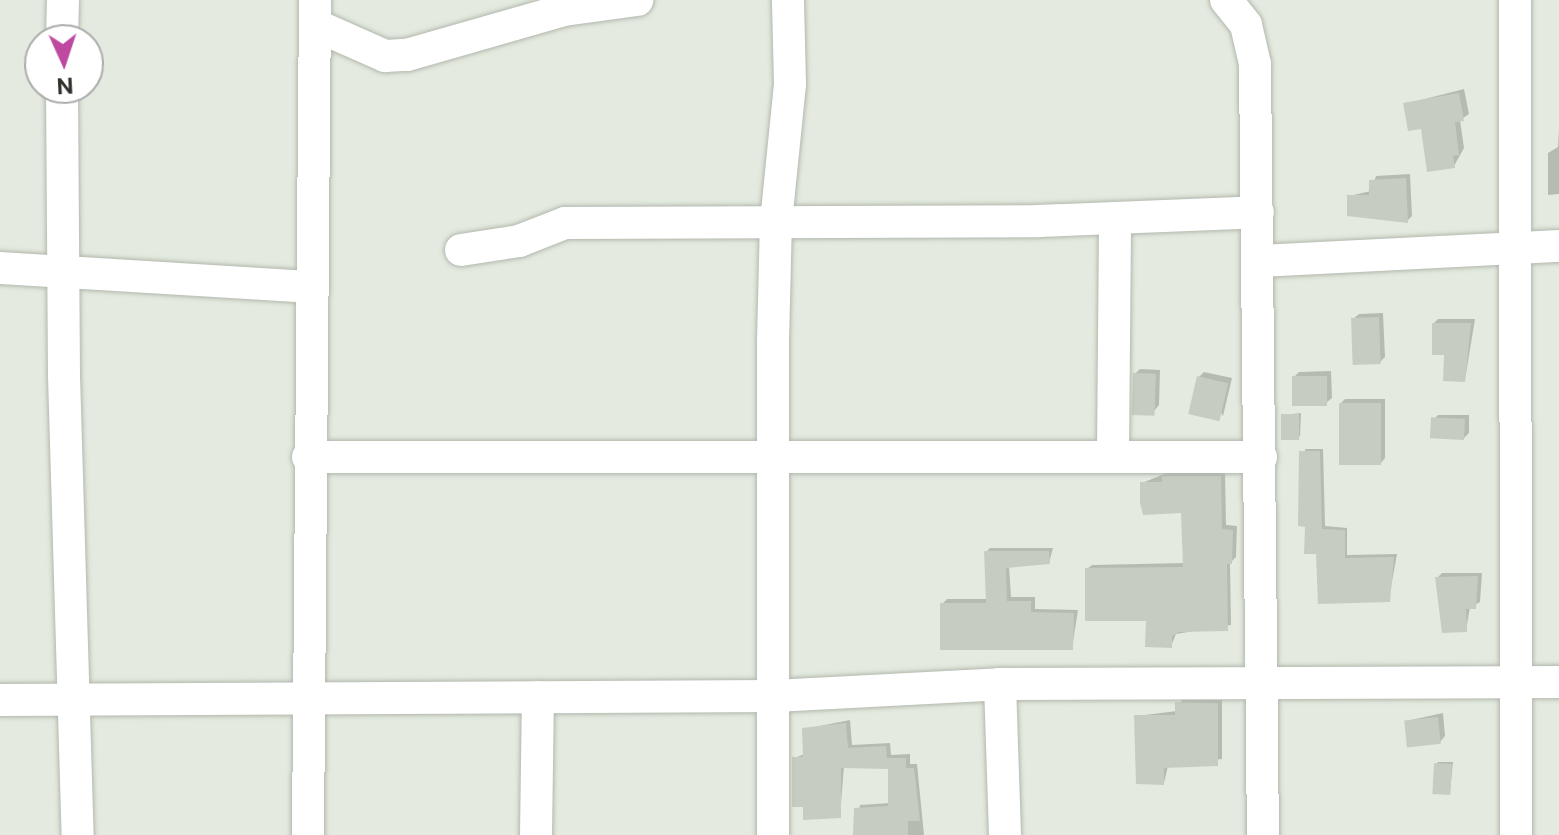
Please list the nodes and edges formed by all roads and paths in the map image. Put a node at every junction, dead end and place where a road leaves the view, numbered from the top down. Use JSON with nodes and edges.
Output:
{"nodes":[{"id":1,"x":63,"y":0,"type":"edge"},
{"id":2,"x":637,"y":0,"type":"edge"},
{"id":3,"x":788,"y":0,"type":"edge"},
{"id":4,"x":1226,"y":0,"type":"edge"},
{"id":5,"x":1515,"y":0,"type":"edge"},
{"id":6,"x":315,"y":12,"type":"edge"},
{"id":7,"x":62,"y":24,"type":"edge"},
{"id":8,"x":62,"y":104,"type":"edge"},
{"id":9,"x":1258,"y":212,"type":"junction"},
{"id":10,"x":1115,"y":218,"type":"junction"},
{"id":11,"x":776,"y":222,"type":"junction"},
{"id":12,"x":1559,"y":246,"type":"edge"},
{"id":13,"x":1512,"y":247,"type":"junction"},
{"id":14,"x":461,"y":250,"type":"dead end"},
{"id":15,"x":1261,"y":261,"type":"junction"},
{"id":16,"x":0,"y":268,"type":"edge"},
{"id":17,"x":63,"y":272,"type":"junction"},
{"id":18,"x":309,"y":287,"type":"junction"},
{"id":19,"x":1113,"y":455,"type":"junction"},
{"id":20,"x":308,"y":457,"type":"junction"},
{"id":21,"x":1261,"y":457,"type":"junction"},
{"id":22,"x":773,"y":459,"type":"junction"},
{"id":23,"x":1514,"y":682,"type":"junction"},
{"id":24,"x":1559,"y":682,"type":"edge"},
{"id":25,"x":1000,"y":684,"type":"junction"},
{"id":26,"x":1260,"y":687,"type":"junction"},
{"id":27,"x":774,"y":696,"type":"junction"},
{"id":28,"x":538,"y":697,"type":"junction"},
{"id":29,"x":0,"y":700,"type":"edge"},
{"id":30,"x":310,"y":702,"type":"junction"},
{"id":31,"x":77,"y":703,"type":"junction"},
{"id":32,"x":78,"y":835,"type":"edge"},
{"id":33,"x":308,"y":835,"type":"edge"},
{"id":34,"x":536,"y":835,"type":"edge"},
{"id":35,"x":773,"y":835,"type":"edge"},
{"id":36,"x":1005,"y":835,"type":"edge"},
{"id":37,"x":1263,"y":835,"type":"edge"},
{"id":38,"x":1516,"y":835,"type":"edge"}],
"edges":[{"from":1,"to":7,"type":"street"},
{"from":2,"to":6,"type":"street"},
{"from":3,"to":11,"type":"street"},
{"from":4,"to":9,"type":"street"},
{"from":5,"to":13,"type":"street"},
{"from":6,"to":18,"type":"street"},
{"from":8,"to":17,"type":"street"},
{"from":9,"to":10,"type":"street"},
{"from":9,"to":15,"type":"street"},
{"from":10,"to":11,"type":"street"},
{"from":10,"to":19,"type":"street"},
{"from":11,"to":14,"type":"street"},
{"from":11,"to":22,"type":"street"},
{"from":12,"to":13,"type":"street"},
{"from":13,"to":15,"type":"street"},
{"from":13,"to":23,"type":"street"},
{"from":15,"to":21,"type":"street"},
{"from":16,"to":17,"type":"street"},
{"from":17,"to":18,"type":"street"},
{"from":17,"to":31,"type":"street"},
{"from":18,"to":20,"type":"street"},
{"from":19,"to":21,"type":"street"},
{"from":19,"to":22,"type":"street"},
{"from":20,"to":22,"type":"street"},
{"from":20,"to":30,"type":"street"},
{"from":21,"to":26,"type":"street"},
{"from":22,"to":27,"type":"street"},
{"from":23,"to":24,"type":"street"},
{"from":23,"to":26,"type":"street"},
{"from":23,"to":38,"type":"street"},
{"from":25,"to":26,"type":"street"},
{"from":25,"to":27,"type":"street"},
{"from":25,"to":36,"type":"street"},
{"from":26,"to":37,"type":"street"},
{"from":27,"to":28,"type":"street"},
{"from":27,"to":35,"type":"street"},
{"from":28,"to":30,"type":"street"},
{"from":28,"to":34,"type":"street"},
{"from":29,"to":31,"type":"street"},
{"from":30,"to":31,"type":"street"},
{"from":30,"to":33,"type":"street"},
{"from":31,"to":32,"type":"street"}]}
